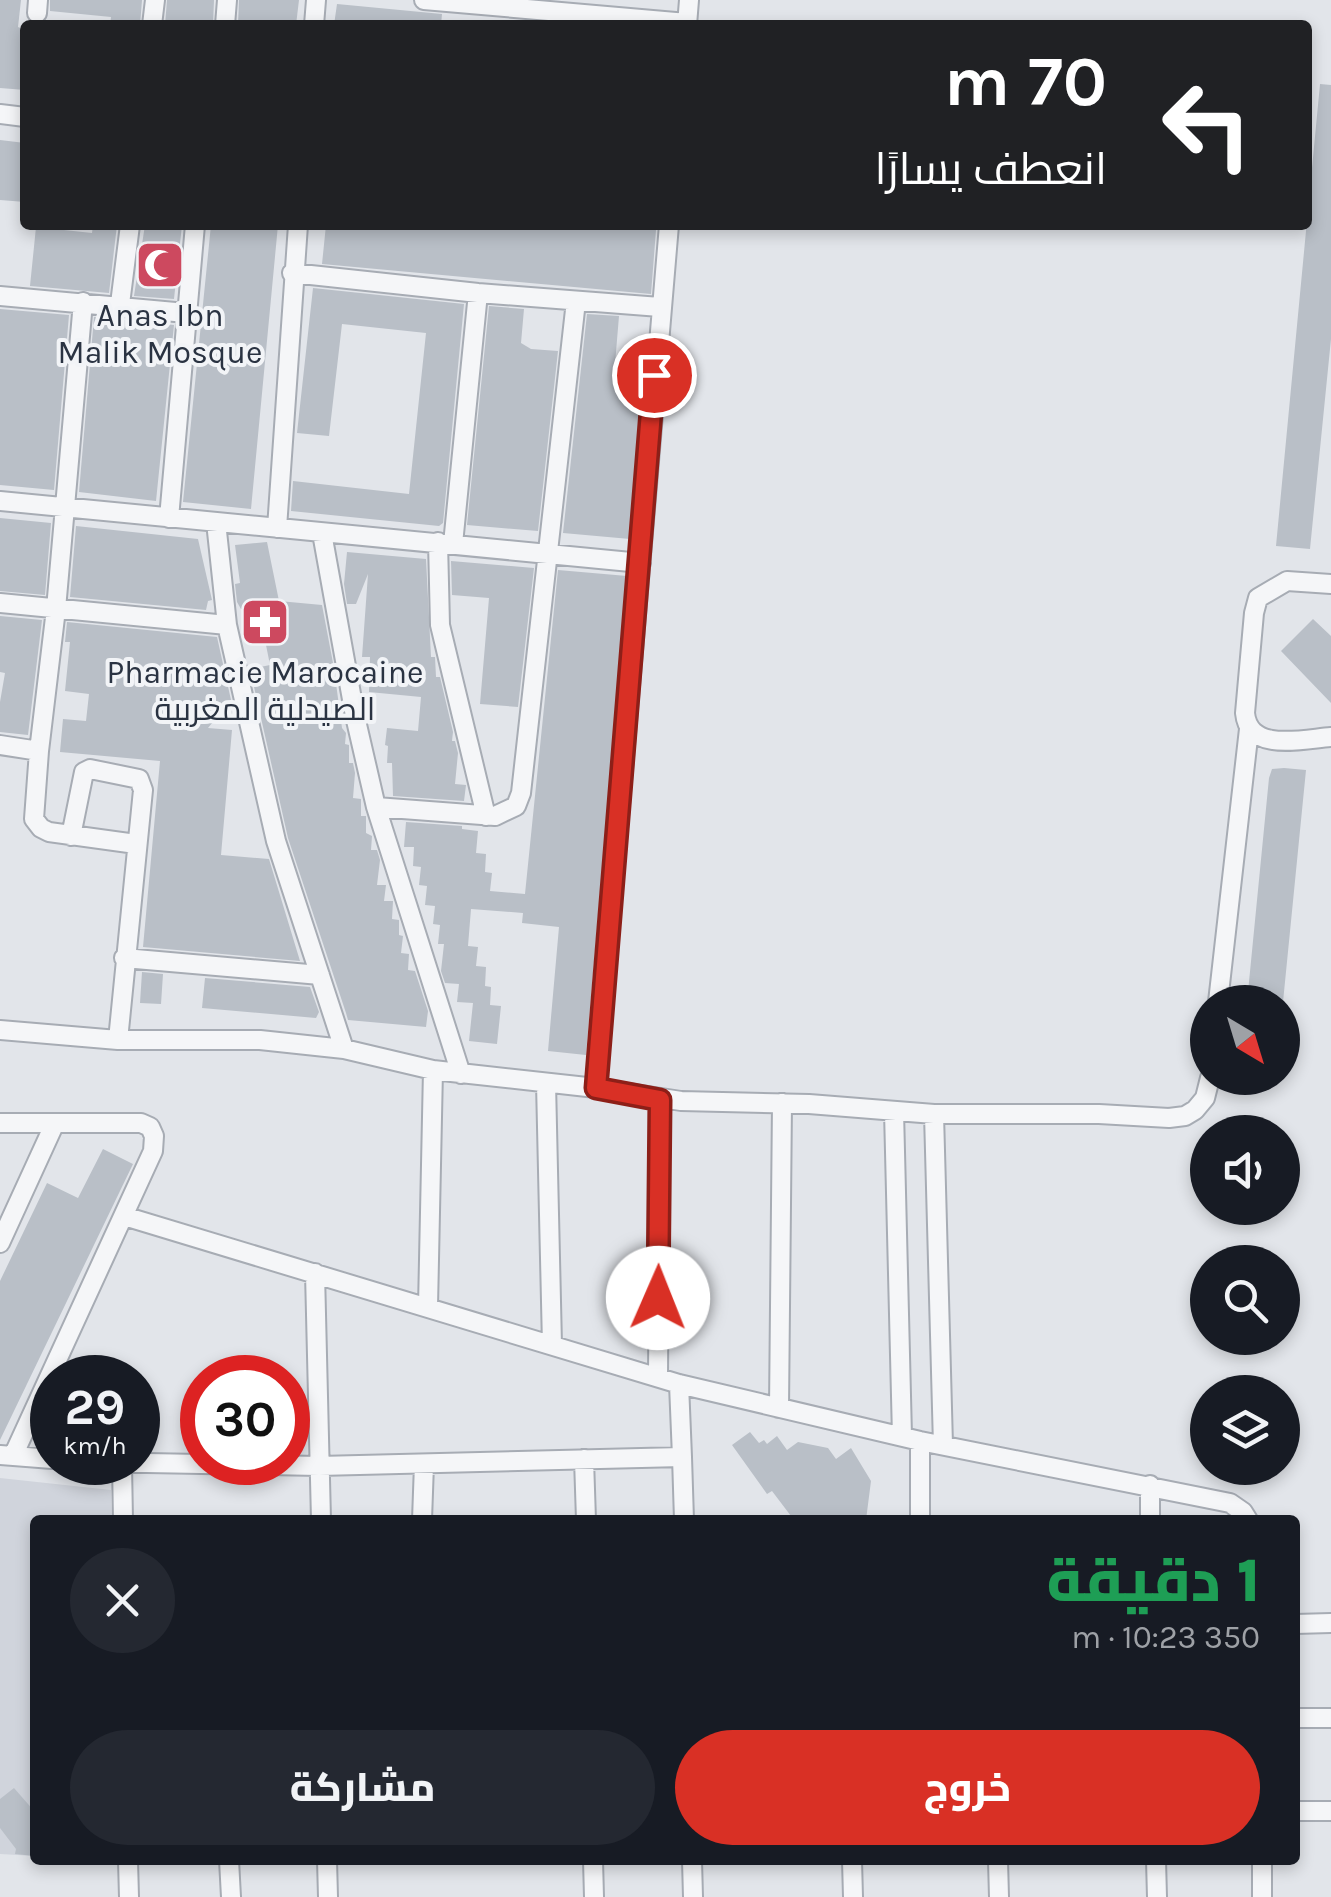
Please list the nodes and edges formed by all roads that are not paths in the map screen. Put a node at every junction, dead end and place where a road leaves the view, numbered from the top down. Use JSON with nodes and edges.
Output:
{"nodes":[{"id":1,"x":424,"y":0,"type":"edge"},
{"id":2,"x":509,"y":4,"type":"edge"},
{"id":3,"x":596,"y":13,"type":"edge"},
{"id":4,"x":654,"y":20,"type":"edge"},
{"id":5,"x":129,"y":230,"type":"edge"},
{"id":6,"x":194,"y":230,"type":"edge"},
{"id":7,"x":297,"y":230,"type":"edge"},
{"id":8,"x":668,"y":230,"type":"edge"},
{"id":9,"x":292,"y":272,"type":"junction"},
{"id":10,"x":478,"y":293,"type":"junction"},
{"id":11,"x":0,"y":296,"type":"edge"},
{"id":12,"x":83,"y":302,"type":"junction"},
{"id":13,"x":576,"y":302,"type":"junction"},
{"id":14,"x":120,"y":304,"type":"junction"},
{"id":15,"x":660,"y":307,"type":"junction"},
{"id":16,"x":186,"y":312,"type":"junction"},
{"id":17,"x":0,"y":501,"type":"edge"},
{"id":18,"x":64,"y":508,"type":"junction"},
{"id":19,"x":169,"y":518,"type":"junction"},
{"id":20,"x":216,"y":522,"type":"junction"},
{"id":21,"x":277,"y":528,"type":"junction"},
{"id":22,"x":322,"y":533,"type":"junction"},
{"id":23,"x":445,"y":543,"type":"junction"},
{"id":24,"x":548,"y":554,"type":"junction"},
{"id":25,"x":641,"y":562,"type":"junction"},
{"id":26,"x":1331,"y":584,"type":"edge"},
{"id":27,"x":0,"y":603,"type":"edge"},
{"id":28,"x":56,"y":609,"type":"junction"},
{"id":29,"x":227,"y":625,"type":"junction"},
{"id":30,"x":1249,"y":729,"type":"junction"},
{"id":31,"x":1331,"y":737,"type":"edge"},
{"id":32,"x":0,"y":745,"type":"edge"},
{"id":33,"x":38,"y":751,"type":"junction"},
{"id":34,"x":376,"y":807,"type":"junction"},
{"id":35,"x":486,"y":816,"type":"junction"},
{"id":36,"x":72,"y":836,"type":"junction"},
{"id":37,"x":136,"y":844,"type":"junction"},
{"id":38,"x":124,"y":958,"type":"junction"},
{"id":39,"x":320,"y":974,"type":"junction"},
{"id":40,"x":1220,"y":985,"type":"edge"},
{"id":41,"x":0,"y":1030,"type":"edge"},
{"id":42,"x":118,"y":1040,"type":"junction"},
{"id":43,"x":344,"y":1049,"type":"junction"},
{"id":44,"x":433,"y":1070,"type":"junction"},
{"id":45,"x":461,"y":1074,"type":"junction"},
{"id":46,"x":546,"y":1084,"type":"junction"},
{"id":47,"x":596,"y":1088,"type":"junction"},
{"id":48,"x":1207,"y":1095,"type":"edge"},
{"id":49,"x":660,"y":1100,"type":"junction"},
{"id":50,"x":782,"y":1104,"type":"junction"},
{"id":51,"x":894,"y":1111,"type":"junction"},
{"id":52,"x":934,"y":1114,"type":"junction"},
{"id":53,"x":0,"y":1123,"type":"edge"},
{"id":54,"x":54,"y":1126,"type":"junction"},
{"id":55,"x":124,"y":1216,"type":"junction"},
{"id":56,"x":0,"y":1244,"type":"edge"},
{"id":57,"x":315,"y":1273,"type":"junction"},
{"id":58,"x":428,"y":1308,"type":"junction"},
{"id":59,"x":552,"y":1345,"type":"junction"},
{"id":60,"x":658,"y":1378,"type":"junction"},
{"id":61,"x":679,"y":1384,"type":"junction"},
{"id":62,"x":779,"y":1408,"type":"junction"},
{"id":63,"x":911,"y":1439,"type":"junction"},
{"id":64,"x":943,"y":1445,"type":"junction"},
{"id":65,"x":7,"y":1455,"type":"edge"},
{"id":66,"x":682,"y":1457,"type":"junction"},
{"id":67,"x":584,"y":1460,"type":"junction"},
{"id":68,"x":424,"y":1464,"type":"junction"},
{"id":69,"x":160,"y":1465,"type":"edge"},
{"id":70,"x":319,"y":1466,"type":"junction"},
{"id":71,"x":122,"y":1485,"type":"edge"},
{"id":72,"x":1150,"y":1485,"type":"junction"},
{"id":73,"x":123,"y":1515,"type":"edge"},
{"id":74,"x":321,"y":1515,"type":"edge"},
{"id":75,"x":422,"y":1515,"type":"edge"},
{"id":76,"x":586,"y":1515,"type":"edge"},
{"id":77,"x":684,"y":1515,"type":"edge"},
{"id":78,"x":919,"y":1515,"type":"edge"},
{"id":79,"x":1150,"y":1515,"type":"edge"},
{"id":80,"x":1243,"y":1515,"type":"edge"},
{"id":81,"x":1300,"y":1624,"type":"edge"},
{"id":82,"x":1331,"y":1624,"type":"edge"},
{"id":83,"x":1300,"y":1718,"type":"edge"},
{"id":84,"x":1331,"y":1718,"type":"edge"},
{"id":85,"x":1300,"y":1811,"type":"edge"},
{"id":86,"x":1331,"y":1811,"type":"edge"},
{"id":87,"x":128,"y":1865,"type":"edge"},
{"id":88,"x":230,"y":1865,"type":"edge"},
{"id":89,"x":328,"y":1865,"type":"edge"},
{"id":90,"x":593,"y":1865,"type":"edge"},
{"id":91,"x":692,"y":1865,"type":"edge"},
{"id":92,"x":852,"y":1865,"type":"edge"},
{"id":93,"x":998,"y":1865,"type":"edge"},
{"id":94,"x":1156,"y":1865,"type":"edge"},
{"id":95,"x":1262,"y":1865,"type":"edge"},
{"id":96,"x":129,"y":1897,"type":"edge"},
{"id":97,"x":231,"y":1897,"type":"edge"},
{"id":98,"x":328,"y":1897,"type":"edge"},
{"id":99,"x":594,"y":1897,"type":"edge"},
{"id":100,"x":692,"y":1897,"type":"edge"},
{"id":101,"x":853,"y":1897,"type":"edge"},
{"id":102,"x":999,"y":1897,"type":"edge"},
{"id":103,"x":1158,"y":1897,"type":"edge"},
{"id":104,"x":1262,"y":1897,"type":"edge"}],
"edges":[{"from":1,"to":2,"type":"street"},
{"from":2,"to":3,"type":"street"},
{"from":3,"to":4,"type":"street"},
{"from":5,"to":14,"type":"street"},
{"from":6,"to":16,"type":"street"},
{"from":7,"to":9,"type":"street"},
{"from":8,"to":15,"type":"street"},
{"from":9,"to":10,"type":"street"},
{"from":9,"to":21,"type":"street"},
{"from":10,"to":13,"type":"street"},
{"from":10,"to":23,"type":"street"},
{"from":11,"to":12,"type":"street"},
{"from":12,"to":14,"type":"street"},
{"from":12,"to":18,"type":"street"},
{"from":13,"to":15,"type":"street"},
{"from":13,"to":24,"type":"street"},
{"from":14,"to":16,"type":"street"},
{"from":15,"to":25,"type":"street"},
{"from":16,"to":19,"type":"street"},
{"from":17,"to":18,"type":"street"},
{"from":18,"to":19,"type":"street"},
{"from":18,"to":28,"type":"street"},
{"from":19,"to":20,"type":"street"},
{"from":20,"to":21,"type":"street"},
{"from":20,"to":29,"type":"street"},
{"from":21,"to":22,"type":"street"},
{"from":22,"to":23,"type":"street"},
{"from":22,"to":34,"type":"street"},
{"from":23,"to":24,"type":"street"},
{"from":23,"to":35,"type":"street"},
{"from":24,"to":25,"type":"street"},
{"from":24,"to":35,"type":"street"},
{"from":25,"to":47,"type":"street"},
{"from":26,"to":30,"type":"street"},
{"from":27,"to":28,"type":"street"},
{"from":28,"to":29,"type":"street"},
{"from":28,"to":33,"type":"street"},
{"from":29,"to":39,"type":"street"},
{"from":30,"to":31,"type":"street"},
{"from":30,"to":40,"type":"street"},
{"from":32,"to":33,"type":"street"},
{"from":33,"to":36,"type":"street"},
{"from":34,"to":35,"type":"street"},
{"from":34,"to":45,"type":"street"},
{"from":36,"to":37,"type":"street"},
{"from":36,"to":37,"type":"street"},
{"from":37,"to":38,"type":"street"},
{"from":38,"to":39,"type":"street"},
{"from":38,"to":42,"type":"street"},
{"from":39,"to":43,"type":"street"},
{"from":41,"to":42,"type":"street"},
{"from":42,"to":43,"type":"street"},
{"from":43,"to":44,"type":"street"},
{"from":44,"to":45,"type":"street"},
{"from":44,"to":58,"type":"street"},
{"from":45,"to":46,"type":"street"},
{"from":46,"to":47,"type":"street"},
{"from":46,"to":59,"type":"street"},
{"from":47,"to":49,"type":"street"},
{"from":48,"to":52,"type":"street"},
{"from":49,"to":50,"type":"street"},
{"from":49,"to":60,"type":"street"},
{"from":50,"to":51,"type":"street"},
{"from":50,"to":62,"type":"street"},
{"from":51,"to":52,"type":"street"},
{"from":51,"to":63,"type":"street"},
{"from":52,"to":64,"type":"street"},
{"from":53,"to":54,"type":"street"},
{"from":54,"to":55,"type":"street"},
{"from":54,"to":56,"type":"street"},
{"from":55,"to":57,"type":"street"},
{"from":55,"to":65,"type":"street"},
{"from":57,"to":58,"type":"street"},
{"from":57,"to":70,"type":"street"},
{"from":58,"to":59,"type":"street"},
{"from":59,"to":60,"type":"street"},
{"from":60,"to":61,"type":"street"},
{"from":61,"to":62,"type":"street"},
{"from":61,"to":66,"type":"street"},
{"from":62,"to":63,"type":"street"},
{"from":63,"to":64,"type":"street"},
{"from":63,"to":78,"type":"street"},
{"from":64,"to":72,"type":"street"},
{"from":66,"to":67,"type":"street"},
{"from":66,"to":77,"type":"street"},
{"from":67,"to":68,"type":"street"},
{"from":67,"to":76,"type":"street"},
{"from":68,"to":70,"type":"street"},
{"from":68,"to":75,"type":"street"},
{"from":69,"to":70,"type":"street"},
{"from":70,"to":74,"type":"street"},
{"from":71,"to":73,"type":"street"},
{"from":72,"to":79,"type":"street"},
{"from":72,"to":80,"type":"street"},
{"from":81,"to":82,"type":"street"},
{"from":83,"to":84,"type":"street"},
{"from":85,"to":86,"type":"street"},
{"from":87,"to":96,"type":"street"},
{"from":88,"to":97,"type":"street"},
{"from":89,"to":98,"type":"street"},
{"from":90,"to":99,"type":"street"},
{"from":91,"to":100,"type":"street"},
{"from":92,"to":101,"type":"street"},
{"from":93,"to":102,"type":"street"},
{"from":94,"to":103,"type":"street"},
{"from":95,"to":104,"type":"street"}]}
